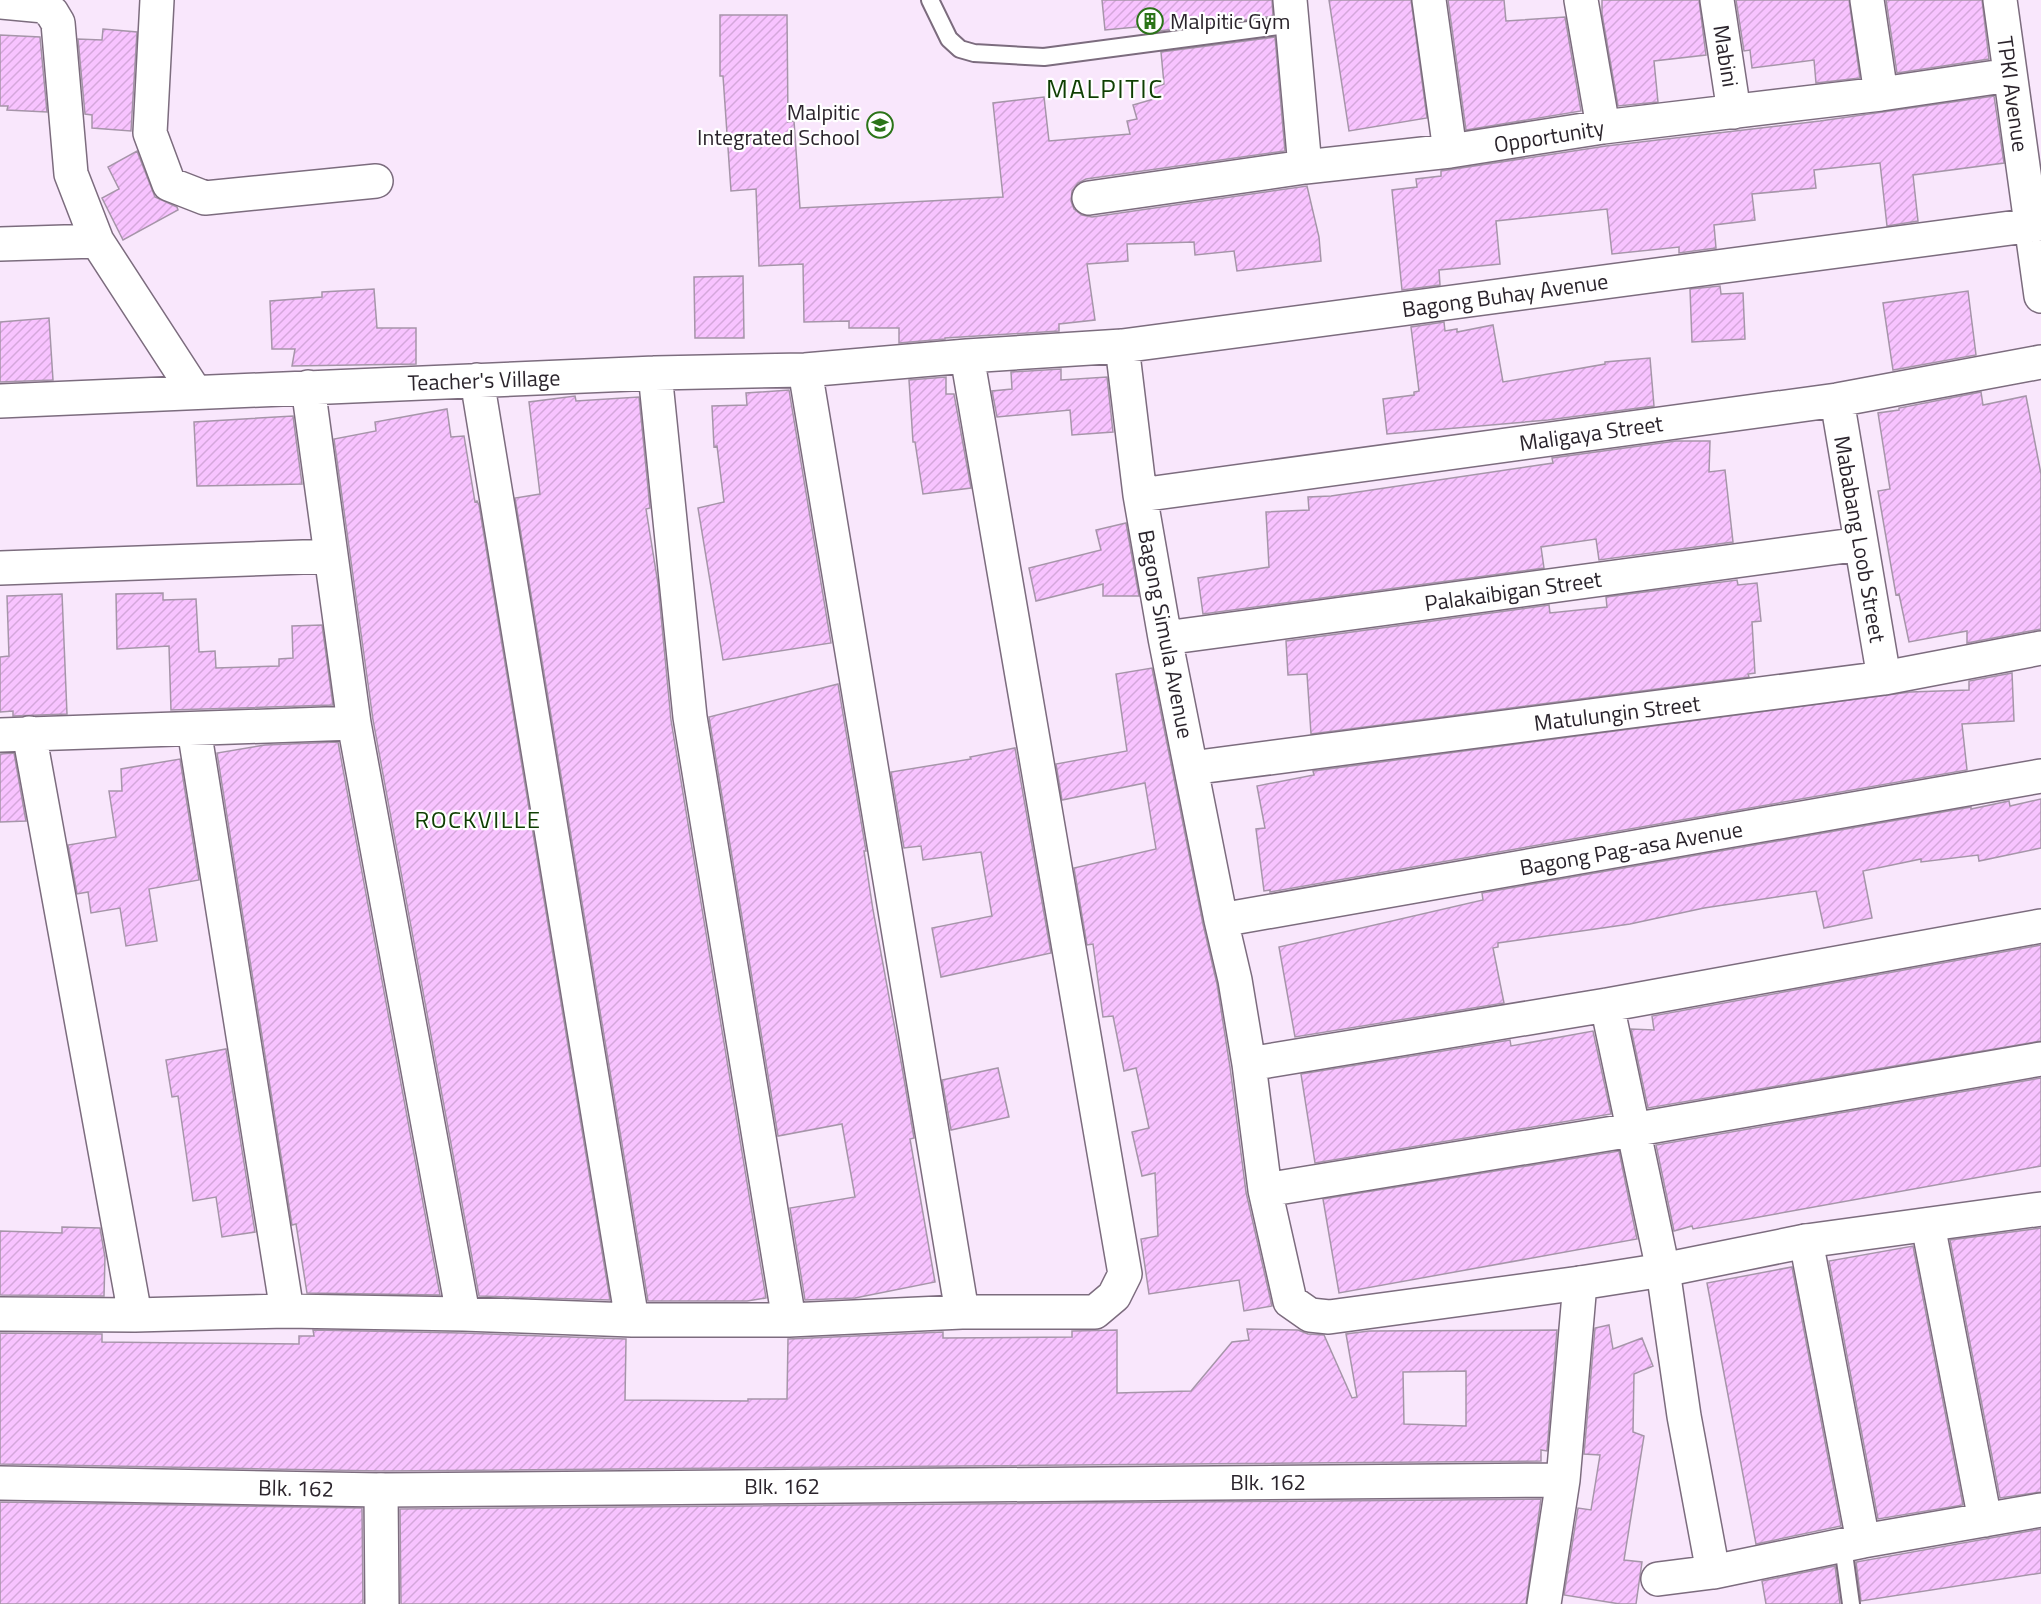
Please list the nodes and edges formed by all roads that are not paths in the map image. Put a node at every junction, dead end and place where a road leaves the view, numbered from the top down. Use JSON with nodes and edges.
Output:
{"nodes":[{"id":1,"x":157,"y":0,"type":"edge"},
{"id":2,"x":930,"y":0,"type":"edge"},
{"id":3,"x":1429,"y":0,"type":"edge"},
{"id":4,"x":1581,"y":0,"type":"edge"},
{"id":5,"x":1718,"y":0,"type":"edge"},
{"id":6,"x":1867,"y":0,"type":"edge"},
{"id":7,"x":2000,"y":0,"type":"edge"},
{"id":8,"x":0,"y":2,"type":"edge"},
{"id":9,"x":1292,"y":12,"type":"edge"},
{"id":10,"x":2010,"y":75,"type":"junction"},
{"id":11,"x":1881,"y":94,"type":"junction"},
{"id":12,"x":1734,"y":112,"type":"junction"},
{"id":13,"x":1603,"y":127,"type":"junction"},
{"id":14,"x":1450,"y":151,"type":"junction"},
{"id":15,"x":1305,"y":167,"type":"junction"},
{"id":16,"x":376,"y":181,"type":"dead end"},
{"id":17,"x":1089,"y":198,"type":"dead end"},
{"id":18,"x":2036,"y":225,"type":"edge"},
{"id":19,"x":97,"y":241,"type":"junction"},
{"id":20,"x":0,"y":244,"type":"edge"},
{"id":21,"x":2041,"y":296,"type":"edge"},
{"id":22,"x":1122,"y":346,"type":"junction"},
{"id":23,"x":968,"y":356,"type":"junction"},
{"id":24,"x":2041,"y":362,"type":"edge"},
{"id":25,"x":806,"y":370,"type":"junction"},
{"id":26,"x":655,"y":373,"type":"junction"},
{"id":27,"x":477,"y":380,"type":"junction"},
{"id":28,"x":308,"y":387,"type":"junction"},
{"id":29,"x":195,"y":392,"type":"junction"},
{"id":30,"x":1837,"y":400,"type":"junction"},
{"id":31,"x":0,"y":401,"type":"edge"},
{"id":32,"x":1140,"y":495,"type":"junction"},
{"id":33,"x":1861,"y":544,"type":"junction"},
{"id":34,"x":331,"y":556,"type":"junction"},
{"id":35,"x":0,"y":568,"type":"edge"},
{"id":36,"x":1165,"y":638,"type":"junction"},
{"id":37,"x":2041,"y":648,"type":"edge"},
{"id":38,"x":1884,"y":678,"type":"junction"},
{"id":39,"x":354,"y":723,"type":"junction"},
{"id":40,"x":194,"y":729,"type":"junction"},
{"id":41,"x":14,"y":734,"type":"edge"},
{"id":42,"x":1191,"y":768,"type":"junction"},
{"id":43,"x":2041,"y":776,"type":"edge"},
{"id":44,"x":1221,"y":920,"type":"junction"},
{"id":45,"x":2041,"y":926,"type":"edge"},
{"id":46,"x":1607,"y":1005,"type":"junction"},
{"id":47,"x":2041,"y":1059,"type":"edge"},
{"id":48,"x":1249,"y":1064,"type":"junction"},
{"id":49,"x":1632,"y":1130,"type":"junction"},
{"id":50,"x":1265,"y":1190,"type":"junction"},
{"id":51,"x":2041,"y":1209,"type":"edge"},
{"id":52,"x":1928,"y":1225,"type":"junction"},
{"id":53,"x":1806,"y":1241,"type":"junction"},
{"id":54,"x":1662,"y":1270,"type":"junction"},
{"id":55,"x":1580,"y":1283,"type":"junction"},
{"id":56,"x":287,"y":1311,"type":"junction"},
{"id":57,"x":962,"y":1312,"type":"junction"},
{"id":58,"x":0,"y":1314,"type":"edge"},
{"id":59,"x":135,"y":1314,"type":"junction"},
{"id":60,"x":463,"y":1314,"type":"junction"},
{"id":61,"x":632,"y":1320,"type":"junction"},
{"id":62,"x":789,"y":1320,"type":"junction"},
{"id":63,"x":1563,"y":1480,"type":"junction"},
{"id":64,"x":0,"y":1483,"type":"edge"},
{"id":65,"x":381,"y":1490,"type":"junction"},
{"id":66,"x":2041,"y":1510,"type":"edge"},
{"id":67,"x":1985,"y":1520,"type":"junction"},
{"id":68,"x":1853,"y":1544,"type":"junction"},
{"id":69,"x":1713,"y":1572,"type":"junction"},
{"id":70,"x":1658,"y":1579,"type":"dead end"},
{"id":71,"x":382,"y":1604,"type":"edge"},
{"id":72,"x":1544,"y":1604,"type":"edge"},
{"id":73,"x":1851,"y":1604,"type":"edge"}],
"edges":[{"from":1,"to":16,"type":"street"},
{"from":2,"to":9,"type":"lane"},
{"from":3,"to":14,"type":"street"},
{"from":4,"to":13,"type":"street"},
{"from":5,"to":12,"type":"street","name":"Mabini"},
{"from":6,"to":11,"type":"street"},
{"from":7,"to":10,"type":"street","name":"TPKI Avenue"},
{"from":8,"to":19,"type":"street"},
{"from":9,"to":15,"type":"street"},
{"from":10,"to":11,"type":"street","name":"Opportunity"},
{"from":10,"to":18,"type":"street","name":"TPKI Avenue"},
{"from":11,"to":12,"type":"street","name":"Opportunity"},
{"from":12,"to":13,"type":"street","name":"Opportunity"},
{"from":13,"to":14,"type":"street","name":"Opportunity"},
{"from":14,"to":15,"type":"street","name":"Opportunity"},
{"from":15,"to":17,"type":"street","name":"Opportunity"},
{"from":18,"to":21,"type":"street","name":"TPKI Avenue"},
{"from":18,"to":22,"type":"street","name":"Bagong Buhay Avenue"},
{"from":19,"to":20,"type":"street"},
{"from":19,"to":29,"type":"street"},
{"from":22,"to":23,"type":"street","name":"Bagong Buhay Avenue"},
{"from":22,"to":32,"type":"street","name":"Bagong Simula Avenue"},
{"from":23,"to":25,"type":"street","name":"Teacher's Village"},
{"from":23,"to":57,"type":"street"},
{"from":24,"to":30,"type":"street","name":"Maligaya Street"},
{"from":25,"to":26,"type":"street","name":"Teacher's Village"},
{"from":25,"to":57,"type":"street"},
{"from":26,"to":27,"type":"street","name":"Teacher's Village"},
{"from":26,"to":62,"type":"street"},
{"from":27,"to":28,"type":"street","name":"Teacher's Village"},
{"from":27,"to":61,"type":"street"},
{"from":28,"to":29,"type":"street","name":"Teacher's Village"},
{"from":28,"to":34,"type":"street"},
{"from":29,"to":31,"type":"street","name":"Teacher's Village"},
{"from":30,"to":32,"type":"street","name":"Maligaya Street"},
{"from":30,"to":33,"type":"street","name":"Mababang Loob Street"},
{"from":32,"to":36,"type":"street","name":"Bagong Simula Avenue"},
{"from":33,"to":36,"type":"street","name":"Palakaibigan Street"},
{"from":33,"to":38,"type":"street","name":"Mababang Loob Street"},
{"from":34,"to":35,"type":"street"},
{"from":34,"to":39,"type":"street"},
{"from":36,"to":42,"type":"street","name":"Bagong Simula Avenue"},
{"from":37,"to":38,"type":"street","name":"Matulungin Street"},
{"from":38,"to":42,"type":"street","name":"Matulungin Street"},
{"from":39,"to":40,"type":"street"},
{"from":39,"to":60,"type":"street"},
{"from":40,"to":41,"type":"street"},
{"from":40,"to":56,"type":"street"},
{"from":41,"to":59,"type":"street"},
{"from":42,"to":44,"type":"street","name":"Bagong Simula Avenue"},
{"from":43,"to":44,"type":"street","name":"Bagong Pag-asa Avenue"},
{"from":44,"to":48,"type":"street","name":"Bagong Simula Avenue"},
{"from":45,"to":46,"type":"street"},
{"from":46,"to":48,"type":"street"},
{"from":46,"to":49,"type":"street"},
{"from":47,"to":49,"type":"street"},
{"from":48,"to":50,"type":"street","name":"Bagong Simula Avenue"},
{"from":49,"to":50,"type":"street"},
{"from":49,"to":54,"type":"street"},
{"from":50,"to":55,"type":"street","name":"Bagong Simula Avenue"},
{"from":51,"to":52,"type":"street","name":"Bagong Simula Avenue"},
{"from":52,"to":53,"type":"street","name":"Bagong Simula Avenue"},
{"from":52,"to":67,"type":"street"},
{"from":53,"to":54,"type":"street","name":"Bagong Simula Avenue"},
{"from":53,"to":68,"type":"street"},
{"from":54,"to":55,"type":"street","name":"Bagong Simula Avenue"},
{"from":54,"to":69,"type":"street"},
{"from":55,"to":63,"type":"street"},
{"from":56,"to":59,"type":"street"},
{"from":56,"to":60,"type":"street"},
{"from":57,"to":62,"type":"street"},
{"from":58,"to":59,"type":"street"},
{"from":60,"to":61,"type":"street"},
{"from":61,"to":62,"type":"street"},
{"from":63,"to":65,"type":"street","name":"Blk. 162"},
{"from":63,"to":72,"type":"street"},
{"from":64,"to":65,"type":"street","name":"Blk. 162"},
{"from":65,"to":71,"type":"street"},
{"from":66,"to":67,"type":"street"},
{"from":67,"to":68,"type":"street"},
{"from":68,"to":69,"type":"street"},
{"from":68,"to":73,"type":"lane"},
{"from":69,"to":70,"type":"street"}]}
